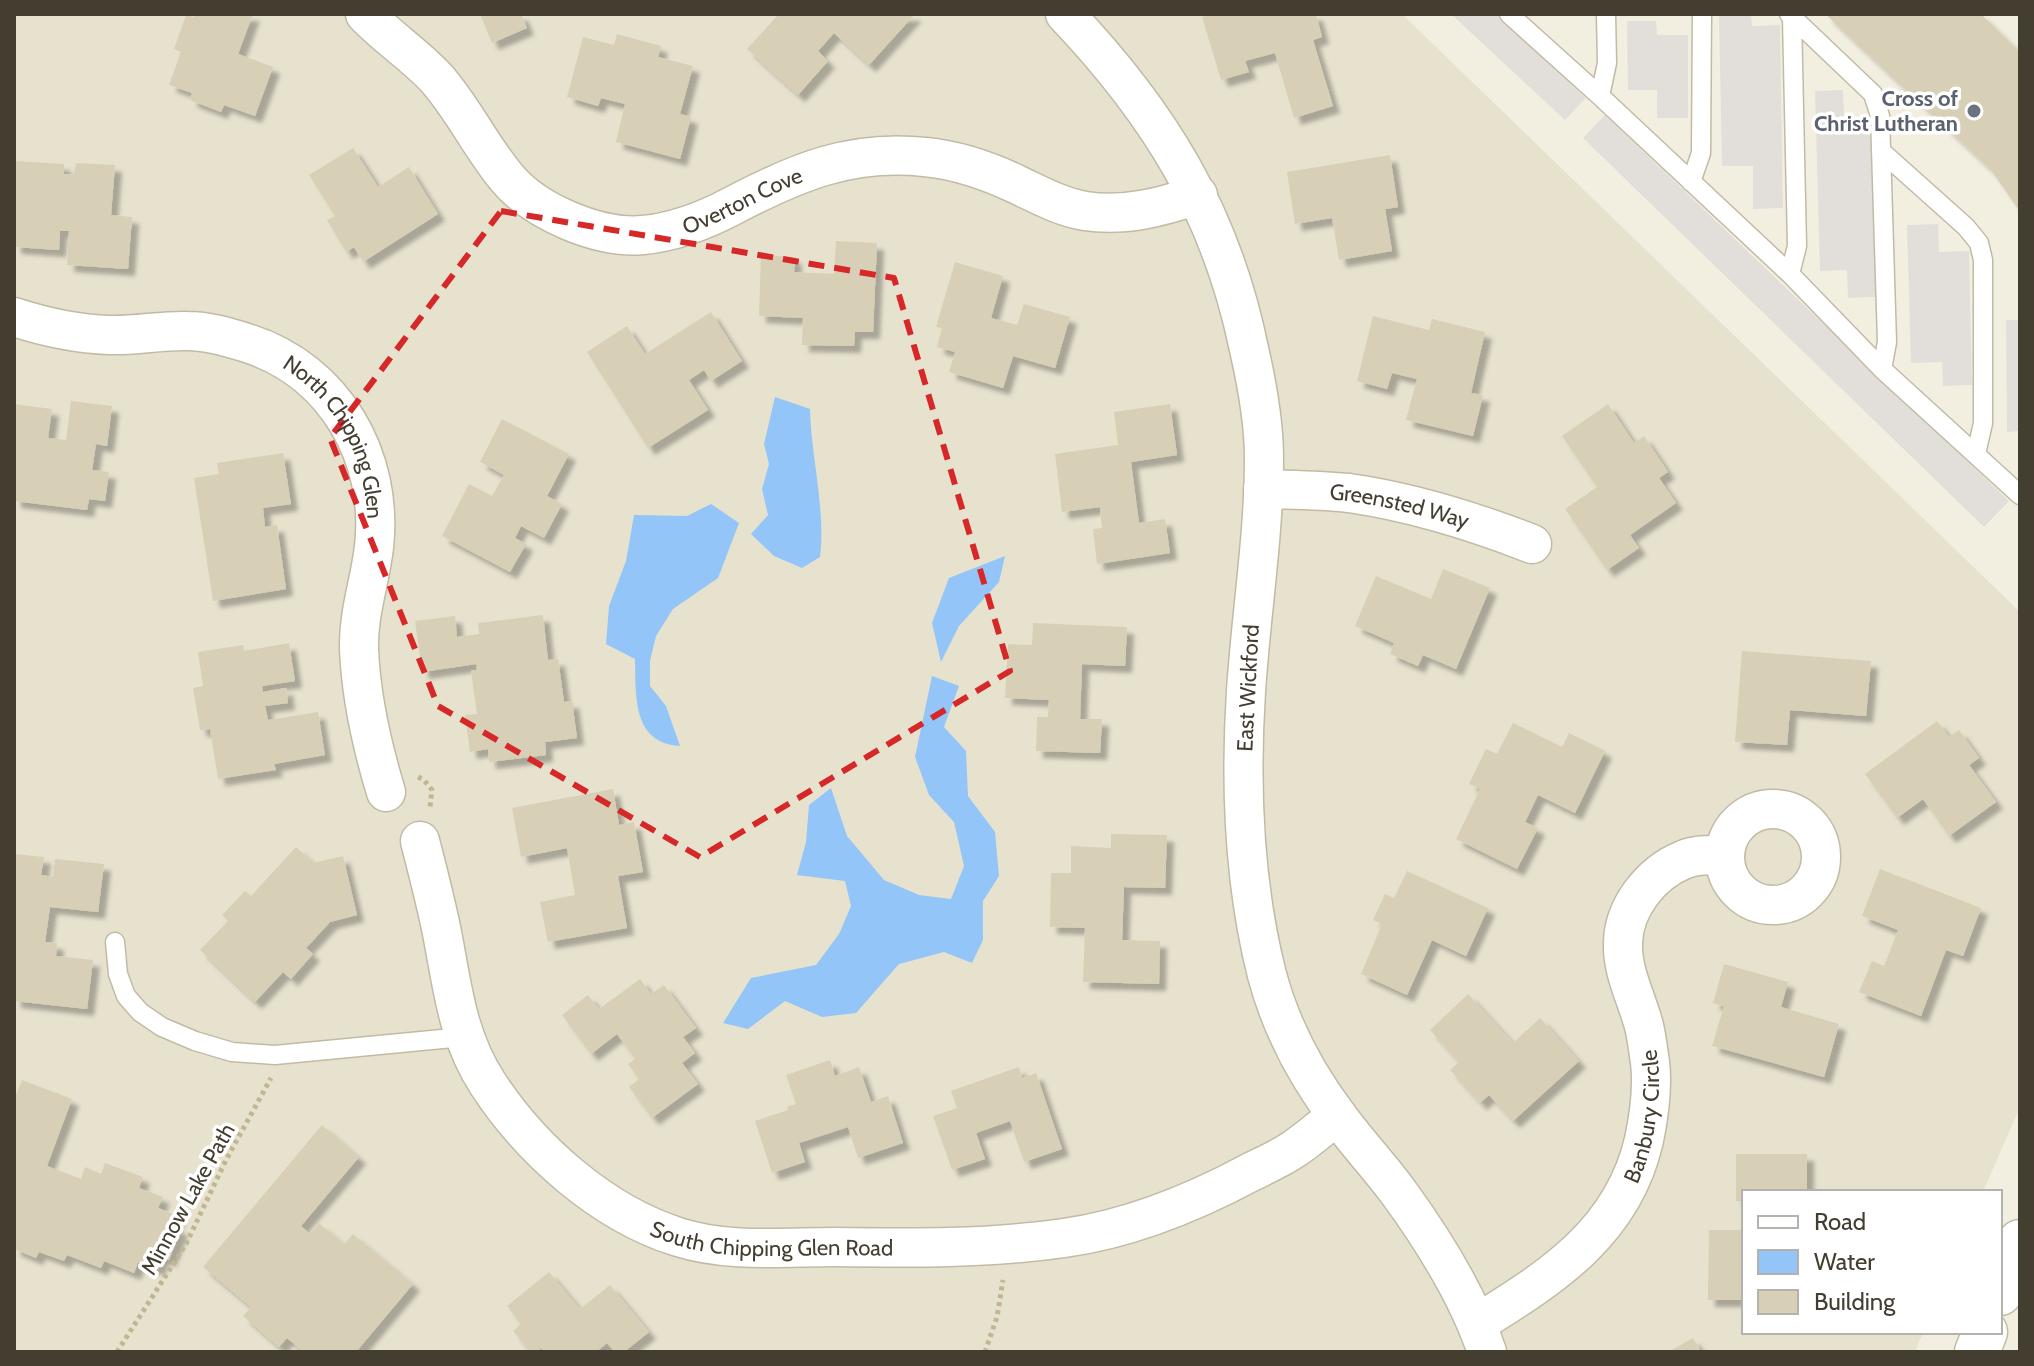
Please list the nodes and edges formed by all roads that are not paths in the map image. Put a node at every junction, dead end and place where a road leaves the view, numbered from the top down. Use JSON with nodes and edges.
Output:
{"nodes":[{"id":1,"x":365,"y":14,"type":"edge"},
{"id":2,"x":1065,"y":14,"type":"edge"},
{"id":3,"x":1509,"y":14,"type":"edge"},
{"id":4,"x":1606,"y":14,"type":"edge"},
{"id":5,"x":1702,"y":14,"type":"edge"},
{"id":6,"x":1790,"y":16,"type":"edge"},
{"id":7,"x":1600,"y":96,"type":"junction"},
{"id":8,"x":1881,"y":151,"type":"junction"},
{"id":9,"x":1691,"y":182,"type":"junction"},
{"id":10,"x":1198,"y":195,"type":"junction"},
{"id":11,"x":1790,"y":274,"type":"junction"},
{"id":12,"x":14,"y":317,"type":"edge"},
{"id":13,"x":1882,"y":369,"type":"junction"},
{"id":14,"x":1976,"y":454,"type":"junction"},
{"id":15,"x":1263,"y":489,"type":"junction"},
{"id":16,"x":2020,"y":495,"type":"edge"},
{"id":17,"x":1532,"y":544,"type":"dead end"},
{"id":18,"x":386,"y":792,"type":"dead end"},
{"id":19,"x":420,"y":841,"type":"dead end"},
{"id":20,"x":1725,"y":855,"type":"dead end"},
{"id":21,"x":115,"y":942,"type":"dead end"},
{"id":22,"x":463,"y":1037,"type":"junction"},
{"id":23,"x":1337,"y":1116,"type":"junction"},
{"id":24,"x":2020,"y":1242,"type":"edge"},
{"id":25,"x":2002,"y":1288,"type":"edge"},
{"id":26,"x":1482,"y":1337,"type":"edge"}],
"edges":[{"from":1,"to":10,"type":"street","name":"Overton Cove"},
{"from":2,"to":10,"type":"street","name":"East Wickford"},
{"from":3,"to":7,"type":"lane"},
{"from":4,"to":7,"type":"lane"},
{"from":5,"to":9,"type":"lane"},
{"from":6,"to":8,"type":"lane"},
{"from":6,"to":11,"type":"lane"},
{"from":7,"to":9,"type":"lane"},
{"from":8,"to":13,"type":"lane"},
{"from":8,"to":14,"type":"lane"},
{"from":9,"to":11,"type":"lane"},
{"from":10,"to":15,"type":"street","name":"East Wickford"},
{"from":11,"to":13,"type":"lane"},
{"from":12,"to":18,"type":"street","name":"North Chipping Glen"},
{"from":13,"to":14,"type":"lane"},
{"from":14,"to":16,"type":"lane"},
{"from":15,"to":17,"type":"street","name":"Greensted Way"},
{"from":15,"to":23,"type":"street","name":"East Wickford"},
{"from":19,"to":22,"type":"street","name":"South Chipping Glen Road"},
{"from":20,"to":26,"type":"street","name":"Banbury Circle"},
{"from":21,"to":22,"type":"lane"},
{"from":22,"to":23,"type":"street","name":"South Chipping Glen Road"},
{"from":23,"to":26,"type":"street","name":"East Wickford"},
{"from":24,"to":25,"type":"street"}]}
